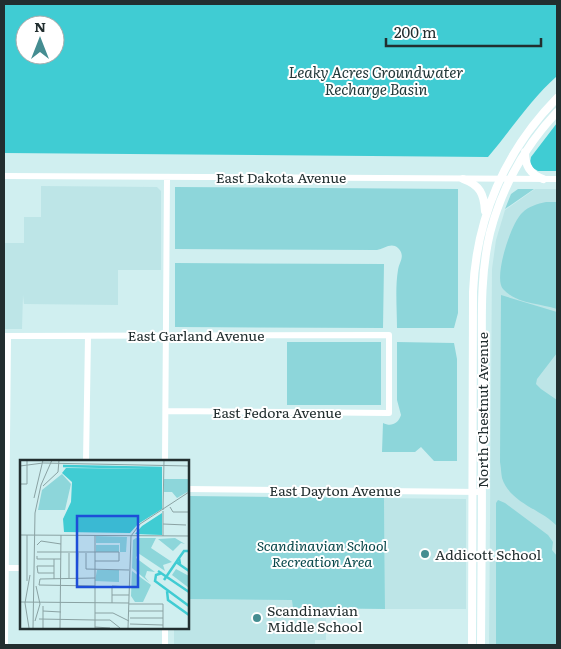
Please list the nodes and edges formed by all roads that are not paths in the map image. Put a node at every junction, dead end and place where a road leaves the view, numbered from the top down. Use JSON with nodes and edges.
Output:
{"nodes":[{"id":1,"x":557,"y":98,"type":"edge"},
{"id":2,"x":557,"y":112,"type":"edge"},
{"id":3,"x":526,"y":152,"type":"junction"},
{"id":4,"x":4,"y":176,"type":"edge"},
{"id":5,"x":167,"y":177,"type":"junction"},
{"id":6,"x":464,"y":179,"type":"junction"},
{"id":7,"x":500,"y":179,"type":"junction"},
{"id":8,"x":510,"y":179,"type":"junction"},
{"id":9,"x":543,"y":179,"type":"junction"},
{"id":10,"x":557,"y":179,"type":"edge"},
{"id":11,"x":485,"y":216,"type":"junction"},
{"id":12,"x":166,"y":335,"type":"junction"},
{"id":13,"x":473,"y":335,"type":"junction"},
{"id":14,"x":483,"y":335,"type":"junction"},
{"id":15,"x":6,"y":336,"type":"edge"},
{"id":16,"x":88,"y":336,"type":"junction"},
{"id":17,"x":166,"y":411,"type":"junction"},
{"id":18,"x":389,"y":413,"type":"joint"},
{"id":19,"x":86,"y":460,"type":"edge"},
{"id":20,"x":166,"y":460,"type":"edge"},
{"id":21,"x":189,"y":489,"type":"edge"},
{"id":22,"x":472,"y":492,"type":"junction"},
{"id":23,"x":482,"y":492,"type":"junction"},
{"id":24,"x":4,"y":568,"type":"edge"},
{"id":25,"x":20,"y":568,"type":"edge"},
{"id":26,"x":165,"y":629,"type":"edge"},
{"id":27,"x":5,"y":645,"type":"edge"},
{"id":28,"x":165,"y":645,"type":"edge"},
{"id":29,"x":472,"y":645,"type":"edge"},
{"id":30,"x":482,"y":645,"type":"edge"}],
"edges":[{"from":1,"to":7,"type":"main road","name":"North Chestnut Avenue"},
{"from":2,"to":3,"type":"main road","name":"North Chestnut Avenue"},
{"from":3,"to":8,"type":"main road","name":"North Chestnut Avenue"},
{"from":3,"to":9,"type":"main road"},
{"from":4,"to":5,"type":"street","name":"East Dakota Avenue"},
{"from":5,"to":6,"type":"street","name":"East Dakota Avenue"},
{"from":5,"to":12,"type":"street"},
{"from":6,"to":7,"type":"street","name":"East Dakota Avenue"},
{"from":6,"to":11,"type":"main road"},
{"from":7,"to":8,"type":"street","name":"East Dakota Avenue"},
{"from":7,"to":11,"type":"main road","name":"North Chestnut Avenue"},
{"from":8,"to":9,"type":"street","name":"East Dakota Avenue"},
{"from":8,"to":14,"type":"main road","name":"North Chestnut Avenue"},
{"from":9,"to":10,"type":"street","name":"East Dakota Avenue"},
{"from":11,"to":13,"type":"main road","name":"North Chestnut Avenue"},
{"from":12,"to":16,"type":"street","name":"East Garland Avenue"},
{"from":12,"to":17,"type":"street"},
{"from":12,"to":18,"type":"street","name":"East Garland Avenue"},
{"from":13,"to":14,"type":"main road"},
{"from":13,"to":22,"type":"main road","name":"North Chestnut Avenue"},
{"from":14,"to":23,"type":"main road","name":"North Chestnut Avenue"},
{"from":15,"to":16,"type":"street","name":"East Garland Avenue"},
{"from":15,"to":24,"type":"street"},
{"from":16,"to":19,"type":"street"},
{"from":17,"to":18,"type":"street","name":"East Fedora Avenue"},
{"from":17,"to":20,"type":"street"},
{"from":21,"to":22,"type":"street","name":"East Dayton Avenue"},
{"from":22,"to":23,"type":"street","name":"East Dayton Avenue"},
{"from":22,"to":29,"type":"main road","name":"North Chestnut Avenue"},
{"from":23,"to":30,"type":"main road","name":"North Chestnut Avenue"},
{"from":24,"to":25,"type":"street"},
{"from":24,"to":27,"type":"street"},
{"from":26,"to":28,"type":"street"}]}
